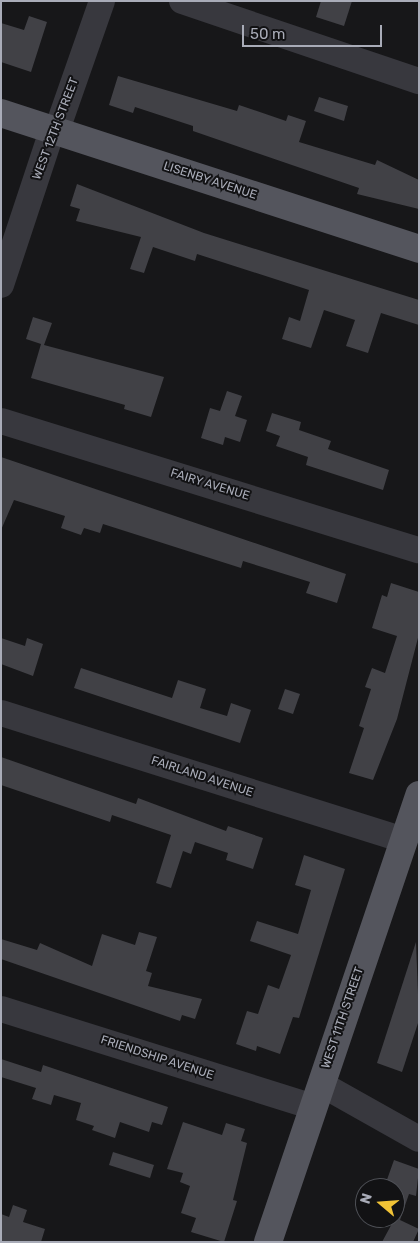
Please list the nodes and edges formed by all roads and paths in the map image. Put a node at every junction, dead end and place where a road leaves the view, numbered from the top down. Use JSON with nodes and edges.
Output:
{"nodes":[{"id":1,"x":102,"y":1,"type":"edge"},
{"id":2,"x":182,"y":1,"type":"edge"},
{"id":3,"x":419,"y":81,"type":"edge"},
{"id":4,"x":1,"y":113,"type":"edge"},
{"id":5,"x":55,"y":130,"type":"junction"},
{"id":6,"x":419,"y":249,"type":"edge"},
{"id":7,"x":1,"y":285,"type":"edge"},
{"id":8,"x":1,"y":421,"type":"edge"},
{"id":9,"x":419,"y":550,"type":"edge"},
{"id":10,"x":1,"y":713,"type":"edge"},
{"id":11,"x":419,"y":795,"type":"edge"},
{"id":12,"x":404,"y":840,"type":"junction"},
{"id":13,"x":1,"y":1009,"type":"edge"},
{"id":14,"x":317,"y":1096,"type":"junction"},
{"id":15,"x":419,"y":1139,"type":"edge"},
{"id":16,"x":268,"y":1242,"type":"edge"}],
"edges":[{"from":1,"to":5,"type":"street","name":"WEST 12TH STREET"},
{"from":2,"to":3,"type":"street"},
{"from":4,"to":5,"type":"main road","name":"LISENBY AVENUE"},
{"from":5,"to":6,"type":"main road","name":"LISENBY AVENUE"},
{"from":5,"to":7,"type":"street","name":"WEST 12TH STREET"},
{"from":8,"to":9,"type":"street","name":"FAIRY AVENUE"},
{"from":10,"to":12,"type":"street","name":"FAIRLAND AVENUE"},
{"from":11,"to":12,"type":"main road","name":"WEST 11TH STREET"},
{"from":12,"to":14,"type":"main road","name":"WEST 11TH STREET"},
{"from":13,"to":14,"type":"street","name":"FRIENDSHIP AVENUE"},
{"from":14,"to":15,"type":"street","name":"FRIENDSHIP AVENUE"},
{"from":14,"to":16,"type":"main road","name":"WEST 11TH STREET"}]}
